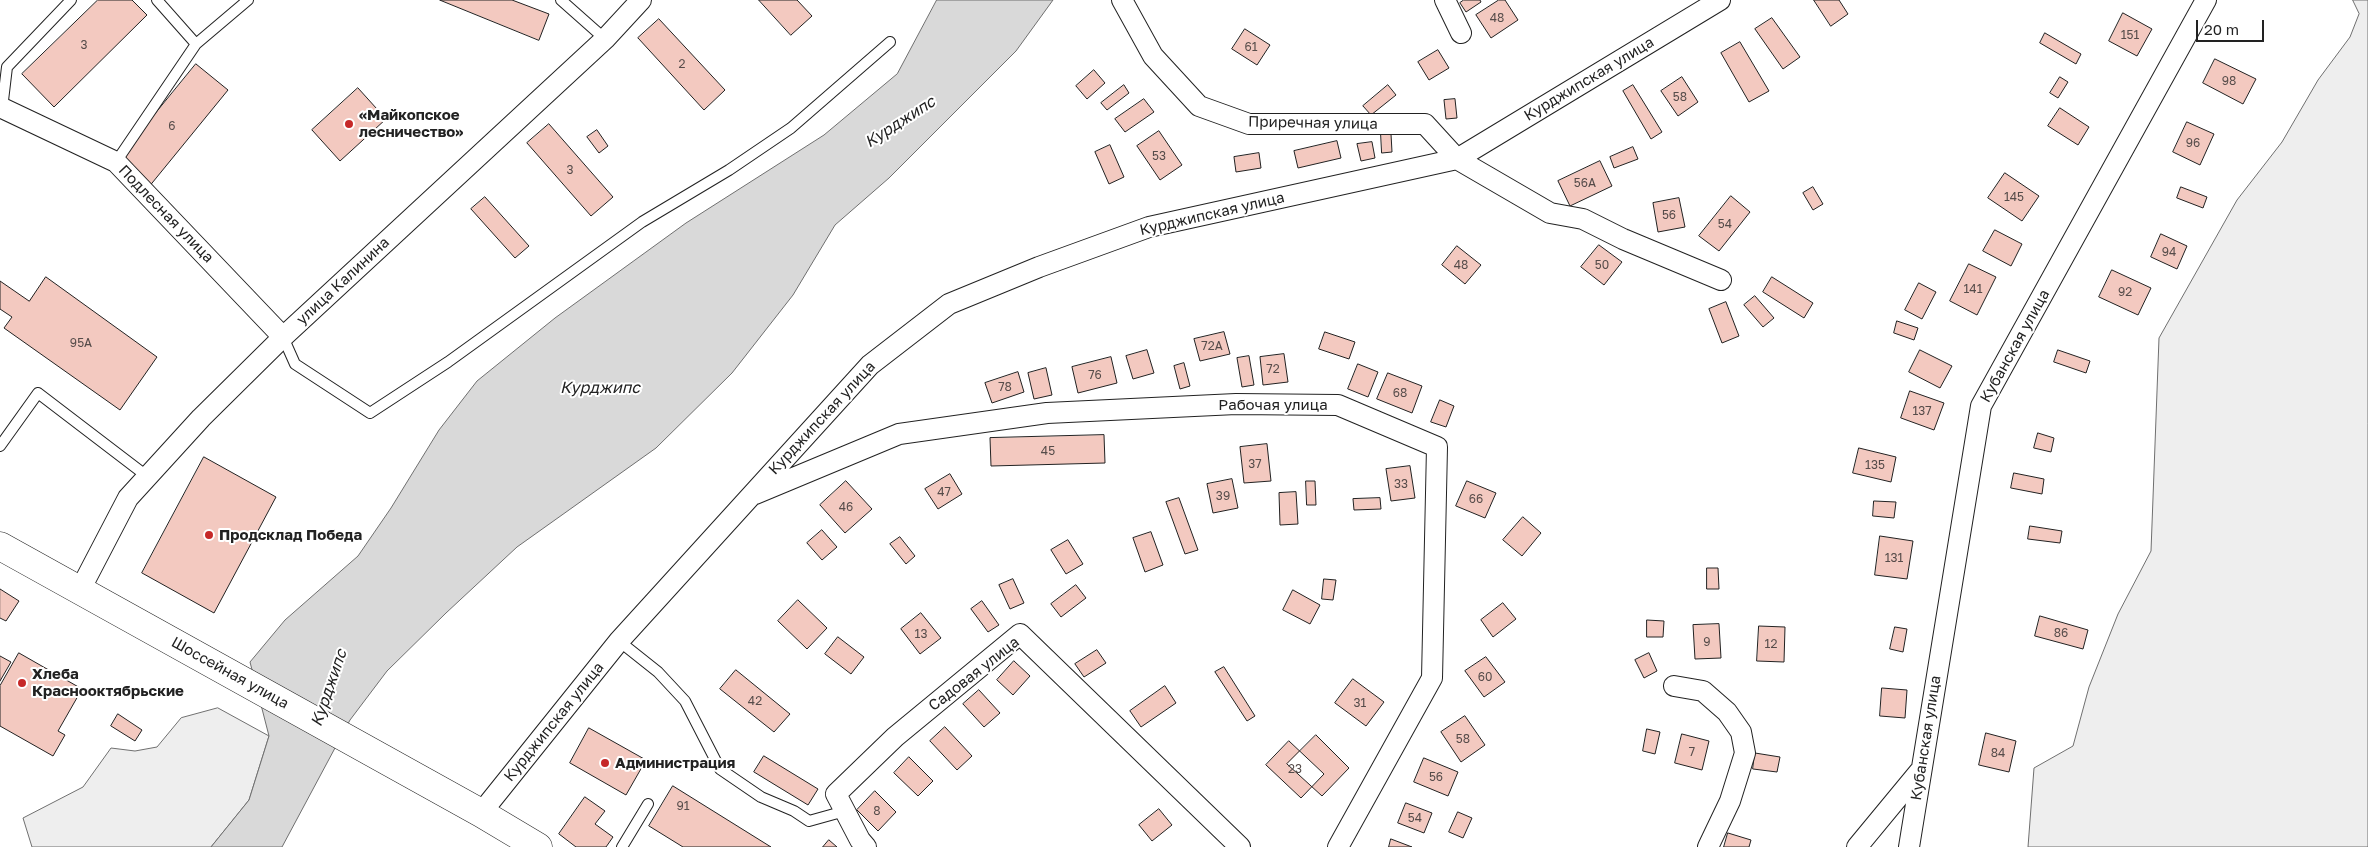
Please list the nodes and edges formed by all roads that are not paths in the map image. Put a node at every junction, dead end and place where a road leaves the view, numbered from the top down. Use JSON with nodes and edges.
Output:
{"nodes":[{"id":1,"x":71,"y":0,"type":"edge"},
{"id":2,"x":157,"y":0,"type":"edge"},
{"id":3,"x":248,"y":0,"type":"edge"},
{"id":4,"x":561,"y":0,"type":"edge"},
{"id":5,"x":641,"y":0,"type":"edge"},
{"id":6,"x":1122,"y":0,"type":"edge"},
{"id":7,"x":1445,"y":0,"type":"edge"},
{"id":8,"x":1720,"y":0,"type":"edge"},
{"id":9,"x":2206,"y":0,"type":"edge"},
{"id":10,"x":1461,"y":33,"type":"dead end"},
{"id":11,"x":605,"y":39,"type":"junction"},
{"id":12,"x":890,"y":42,"type":"dead end"},
{"id":13,"x":196,"y":44,"type":"junction"},
{"id":14,"x":1,"y":109,"type":"edge"},
{"id":15,"x":1457,"y":159,"type":"junction"},
{"id":16,"x":116,"y":162,"type":"junction"},
{"id":17,"x":1721,"y":280,"type":"dead end"},
{"id":18,"x":283,"y":337,"type":"junction"},
{"id":19,"x":0,"y":446,"type":"edge"},
{"id":20,"x":148,"y":477,"type":"junction"},
{"id":21,"x":750,"y":496,"type":"junction"},
{"id":22,"x":0,"y":546,"type":"edge"},
{"id":23,"x":80,"y":590,"type":"junction"},
{"id":24,"x":619,"y":641,"type":"junction"},
{"id":25,"x":1674,"y":686,"type":"dead end"},
{"id":26,"x":1920,"y":771,"type":"junction"},
{"id":27,"x":648,"y":804,"type":"dead end"},
{"id":28,"x":845,"y":810,"type":"junction"},
{"id":29,"x":481,"y":812,"type":"junction"},
{"id":30,"x":538,"y":847,"type":"edge"},
{"id":31,"x":622,"y":847,"type":"edge"},
{"id":32,"x":866,"y":847,"type":"edge"},
{"id":33,"x":1240,"y":847,"type":"edge"},
{"id":34,"x":1338,"y":847,"type":"edge"},
{"id":35,"x":1708,"y":847,"type":"edge"},
{"id":36,"x":1857,"y":847,"type":"edge"},
{"id":37,"x":1909,"y":847,"type":"edge"}],
"edges":[{"from":1,"to":14,"type":"lane"},
{"from":2,"to":13,"type":"lane"},
{"from":3,"to":13,"type":"lane"},
{"from":4,"to":11,"type":"lane"},
{"from":5,"to":11,"type":"street","name":"улица Калинина"},
{"from":6,"to":15,"type":"street","name":"Приречная улица"},
{"from":7,"to":10,"type":"street"},
{"from":8,"to":15,"type":"street","name":"Курджипская улица"},
{"from":9,"to":26,"type":"street","name":"Кубанская улица"},
{"from":11,"to":18,"type":"street","name":"улица Калинина"},
{"from":12,"to":18,"type":"lane"},
{"from":13,"to":16,"type":"lane"},
{"from":14,"to":16,"type":"street","name":"Подлесная улица"},
{"from":15,"to":17,"type":"street"},
{"from":15,"to":21,"type":"street","name":"Курджипская улица"},
{"from":16,"to":18,"type":"street","name":"Подлесная улица"},
{"from":18,"to":20,"type":"street","name":"улица Калинина"},
{"from":19,"to":20,"type":"lane"},
{"from":20,"to":23,"type":"street","name":"улица Калинина"},
{"from":21,"to":24,"type":"street","name":"Курджипская улица"},
{"from":21,"to":34,"type":"street","name":"Рабочая улица"},
{"from":22,"to":23,"type":"main road","name":"Шоссейная улица"},
{"from":23,"to":29,"type":"main road","name":"Шоссейная улица"},
{"from":24,"to":28,"type":"lane"},
{"from":24,"to":29,"type":"street","name":"Курджипская улица"},
{"from":25,"to":35,"type":"street"},
{"from":26,"to":36,"type":"street"},
{"from":26,"to":37,"type":"street","name":"Кубанская улица"},
{"from":27,"to":31,"type":"lane"},
{"from":28,"to":32,"type":"street","name":"Садовая улица"},
{"from":28,"to":33,"type":"street","name":"Садовая улица"},
{"from":29,"to":30,"type":"main road","name":"Шоссейная улица"}]}
